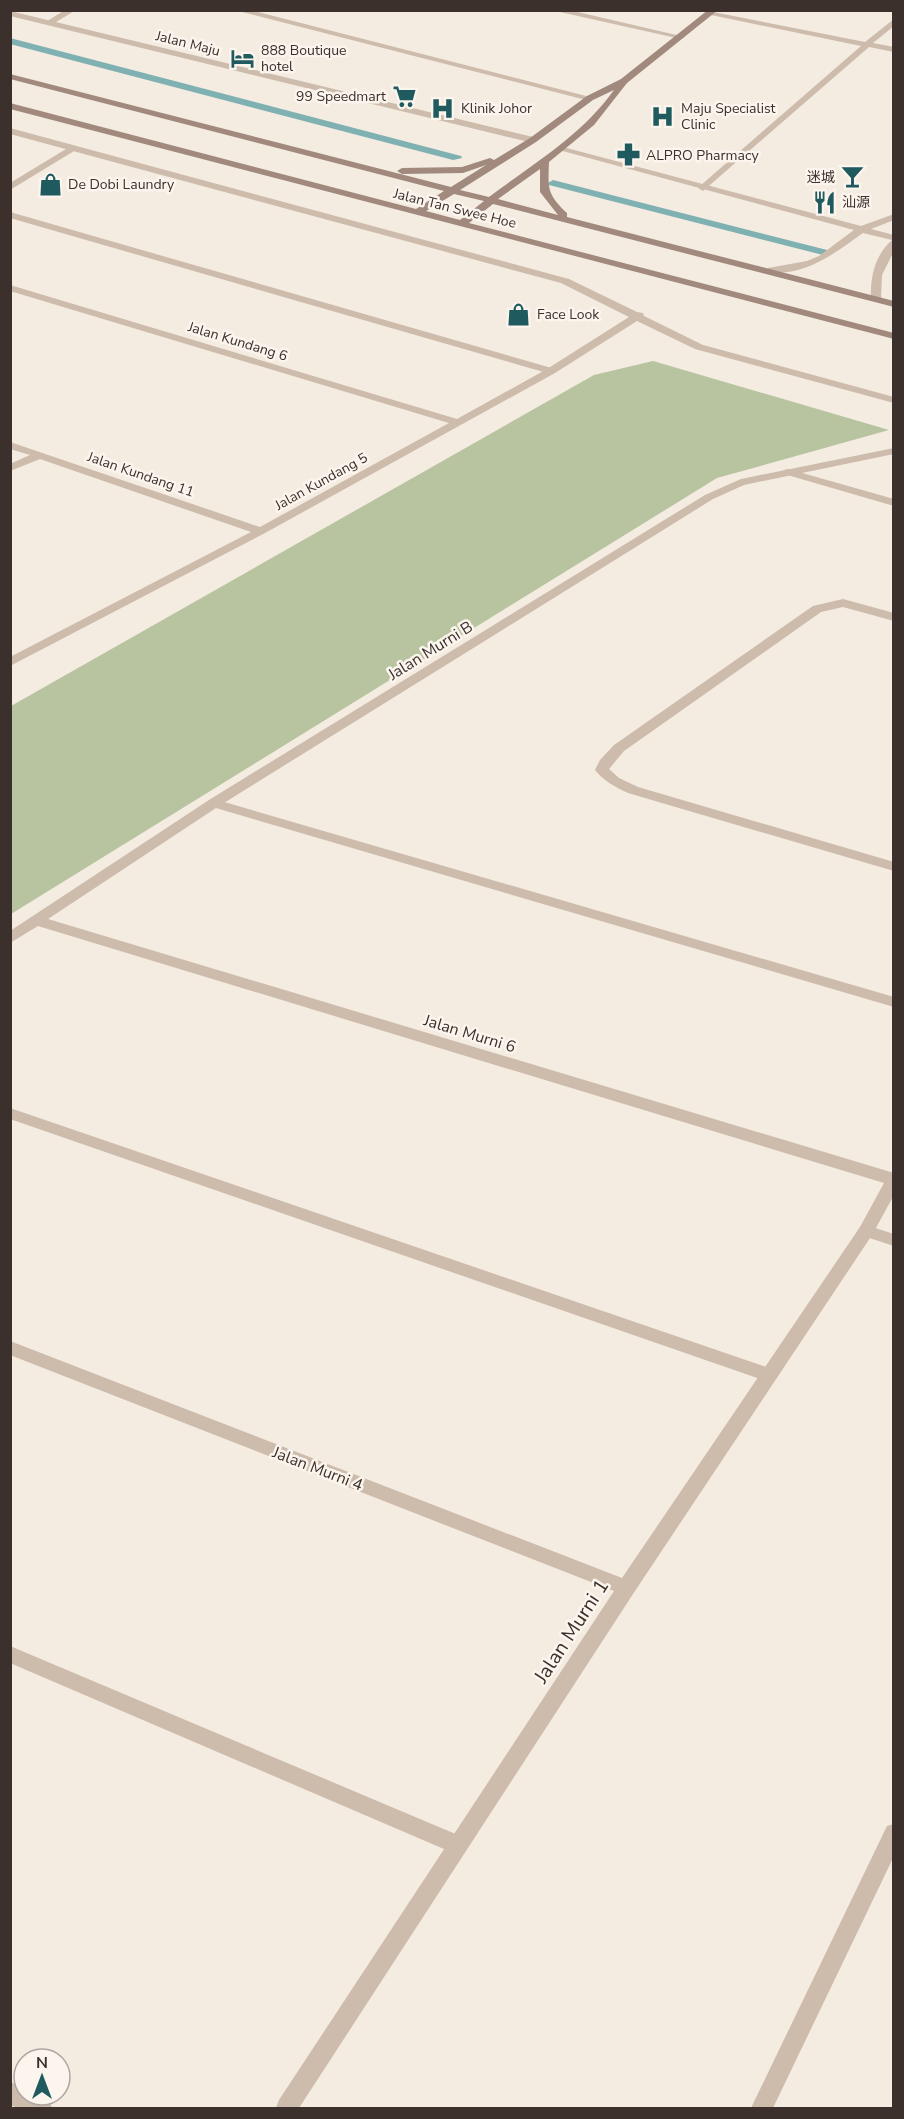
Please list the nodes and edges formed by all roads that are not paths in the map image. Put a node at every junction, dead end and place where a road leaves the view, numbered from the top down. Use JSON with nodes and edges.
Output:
{"nodes":[{"id":1,"x":72,"y":10,"type":"edge"},
{"id":2,"x":238,"y":10,"type":"edge"},
{"id":3,"x":555,"y":10,"type":"edge"},
{"id":4,"x":713,"y":12,"type":"edge"},
{"id":5,"x":10,"y":14,"type":"edge"},
{"id":6,"x":894,"y":21,"type":"edge"},
{"id":7,"x":48,"y":23,"type":"junction"},
{"id":8,"x":681,"y":38,"type":"junction"},
{"id":9,"x":868,"y":44,"type":"junction"},
{"id":10,"x":894,"y":50,"type":"edge"},
{"id":11,"x":10,"y":76,"type":"edge"},
{"id":12,"x":624,"y":81,"type":"junction"},
{"id":13,"x":590,"y":98,"type":"junction"},
{"id":14,"x":10,"y":106,"type":"edge"},
{"id":15,"x":10,"y":131,"type":"edge"},
{"id":16,"x":533,"y":140,"type":"junction"},
{"id":17,"x":74,"y":148,"type":"junction"},
{"id":18,"x":562,"y":148,"type":"junction"},
{"id":19,"x":506,"y":155,"type":"junction"},
{"id":20,"x":545,"y":161,"type":"junction"},
{"id":21,"x":357,"y":168,"type":"junction"},
{"id":22,"x":10,"y":187,"type":"edge"},
{"id":23,"x":703,"y":188,"type":"junction"},
{"id":24,"x":455,"y":191,"type":"junction"},
{"id":25,"x":490,"y":199,"type":"junction"},
{"id":26,"x":418,"y":212,"type":"junction"},
{"id":27,"x":10,"y":215,"type":"edge"},
{"id":28,"x":894,"y":217,"type":"edge"},
{"id":29,"x":569,"y":220,"type":"junction"},
{"id":30,"x":463,"y":224,"type":"junction"},
{"id":31,"x":862,"y":229,"type":"junction"},
{"id":32,"x":894,"y":238,"type":"edge"},
{"id":33,"x":894,"y":243,"type":"edge"},
{"id":34,"x":771,"y":270,"type":"junction"},
{"id":35,"x":10,"y":288,"type":"edge"},
{"id":36,"x":876,"y":299,"type":"junction"},
{"id":37,"x":894,"y":304,"type":"edge"},
{"id":38,"x":639,"y":315,"type":"junction"},
{"id":39,"x":894,"y":336,"type":"edge"},
{"id":40,"x":551,"y":371,"type":"junction"},
{"id":41,"x":894,"y":400,"type":"edge"},
{"id":42,"x":458,"y":422,"type":"junction"},
{"id":43,"x":10,"y":446,"type":"edge"},
{"id":44,"x":894,"y":451,"type":"edge"},
{"id":45,"x":40,"y":455,"type":"junction"},
{"id":46,"x":10,"y":468,"type":"edge"},
{"id":47,"x":788,"y":472,"type":"junction"},
{"id":48,"x":894,"y":503,"type":"edge"},
{"id":49,"x":261,"y":531,"type":"junction"},
{"id":50,"x":894,"y":617,"type":"edge"},
{"id":51,"x":10,"y":662,"type":"edge"},
{"id":52,"x":214,"y":803,"type":"junction"},
{"id":53,"x":894,"y":867,"type":"edge"},
{"id":54,"x":38,"y":921,"type":"junction"},
{"id":55,"x":10,"y":938,"type":"edge"},
{"id":56,"x":894,"y":1002,"type":"edge"},
{"id":57,"x":10,"y":1113,"type":"edge"},
{"id":58,"x":893,"y":1179,"type":"edge"},
{"id":59,"x":866,"y":1231,"type":"junction"},
{"id":60,"x":894,"y":1240,"type":"edge"},
{"id":61,"x":10,"y":1348,"type":"edge"},
{"id":62,"x":769,"y":1376,"type":"junction"},
{"id":63,"x":626,"y":1588,"type":"junction"},
{"id":64,"x":10,"y":1654,"type":"edge"},
{"id":65,"x":894,"y":1833,"type":"edge"},
{"id":66,"x":459,"y":1845,"type":"junction"},
{"id":67,"x":10,"y":2093,"type":"edge"},
{"id":68,"x":295,"y":2106,"type":"edge"},
{"id":69,"x":41,"y":2109,"type":"edge"},
{"id":70,"x":762,"y":2109,"type":"edge"}],
"edges":[{"from":1,"to":7,"type":"street"},
{"from":2,"to":13,"type":"street"},
{"from":3,"to":8,"type":"street"},
{"from":4,"to":8,"type":"main road"},
{"from":4,"to":9,"type":"street"},
{"from":5,"to":7,"type":"street","name":"Jalan Maju"},
{"from":6,"to":9,"type":"street"},
{"from":7,"to":16,"type":"street","name":"Jalan Maju"},
{"from":8,"to":12,"type":"main road"},
{"from":9,"to":10,"type":"street"},
{"from":9,"to":23,"type":"street"},
{"from":11,"to":21,"type":"main road","name":"Jalan Tan Swee Hoe"},
{"from":12,"to":13,"type":"main road"},
{"from":12,"to":18,"type":"main road"},
{"from":13,"to":16,"type":"main road"},
{"from":14,"to":26,"type":"main road","name":"Jalan Tan Swee Hoe"},
{"from":15,"to":17,"type":"street"},
{"from":16,"to":19,"type":"main road"},
{"from":17,"to":22,"type":"street"},
{"from":17,"to":38,"type":"street"},
{"from":18,"to":20,"type":"main road"},
{"from":18,"to":23,"type":"street"},
{"from":19,"to":21,"type":"main road"},
{"from":19,"to":24,"type":"main road"},
{"from":20,"to":25,"type":"main road"},
{"from":20,"to":29,"type":"main road"},
{"from":21,"to":24,"type":"main road","name":"Jalan Tan Swee Hoe"},
{"from":23,"to":31,"type":"street"},
{"from":24,"to":25,"type":"main road","name":"Jalan Tan Swee Hoe"},
{"from":24,"to":26,"type":"main road"},
{"from":25,"to":29,"type":"main road","name":"Jalan Tan Swee Hoe"},
{"from":25,"to":30,"type":"main road"},
{"from":26,"to":30,"type":"main road","name":"Jalan Tan Swee Hoe"},
{"from":27,"to":40,"type":"street"},
{"from":28,"to":31,"type":"street"},
{"from":29,"to":34,"type":"main road","name":"Jalan Tan Swee Hoe"},
{"from":30,"to":39,"type":"main road","name":"Jalan Tan Swee Hoe"},
{"from":31,"to":32,"type":"street"},
{"from":31,"to":34,"type":"street"},
{"from":33,"to":36,"type":"street"},
{"from":34,"to":36,"type":"main road","name":"Jalan Tan Swee Hoe"},
{"from":35,"to":42,"type":"street","name":"Jalan Kundang 6"},
{"from":36,"to":37,"type":"main road","name":"Jalan Tan Swee Hoe"},
{"from":38,"to":40,"type":"street","name":"Jalan Kundang 5"},
{"from":38,"to":41,"type":"street"},
{"from":40,"to":42,"type":"street","name":"Jalan Kundang 5"},
{"from":42,"to":49,"type":"street","name":"Jalan Kundang 5"},
{"from":43,"to":45,"type":"street","name":"Jalan Kundang 11"},
{"from":44,"to":47,"type":"street","name":"Jalan Murni B"},
{"from":45,"to":46,"type":"street"},
{"from":45,"to":49,"type":"street","name":"Jalan Kundang 11"},
{"from":47,"to":48,"type":"street"},
{"from":47,"to":52,"type":"street","name":"Jalan Murni B"},
{"from":49,"to":51,"type":"street","name":"Jalan Kundang 5"},
{"from":50,"to":53,"type":"street"},
{"from":52,"to":54,"type":"street","name":"Jalan Murni B"},
{"from":52,"to":56,"type":"street"},
{"from":54,"to":55,"type":"street","name":"Jalan Murni B"},
{"from":54,"to":58,"type":"street","name":"Jalan Murni 6"},
{"from":57,"to":62,"type":"street"},
{"from":58,"to":59,"type":"street","name":"Jalan Murni 1"},
{"from":59,"to":60,"type":"street"},
{"from":59,"to":62,"type":"street","name":"Jalan Murni 1"},
{"from":61,"to":63,"type":"street","name":"Jalan Murni 4"},
{"from":62,"to":63,"type":"street","name":"Jalan Murni 1"},
{"from":63,"to":66,"type":"street","name":"Jalan Murni 1"},
{"from":64,"to":66,"type":"street"},
{"from":65,"to":70,"type":"street"},
{"from":66,"to":68,"type":"street","name":"Jalan Murni 1"},
{"from":67,"to":69,"type":"street"}]}
